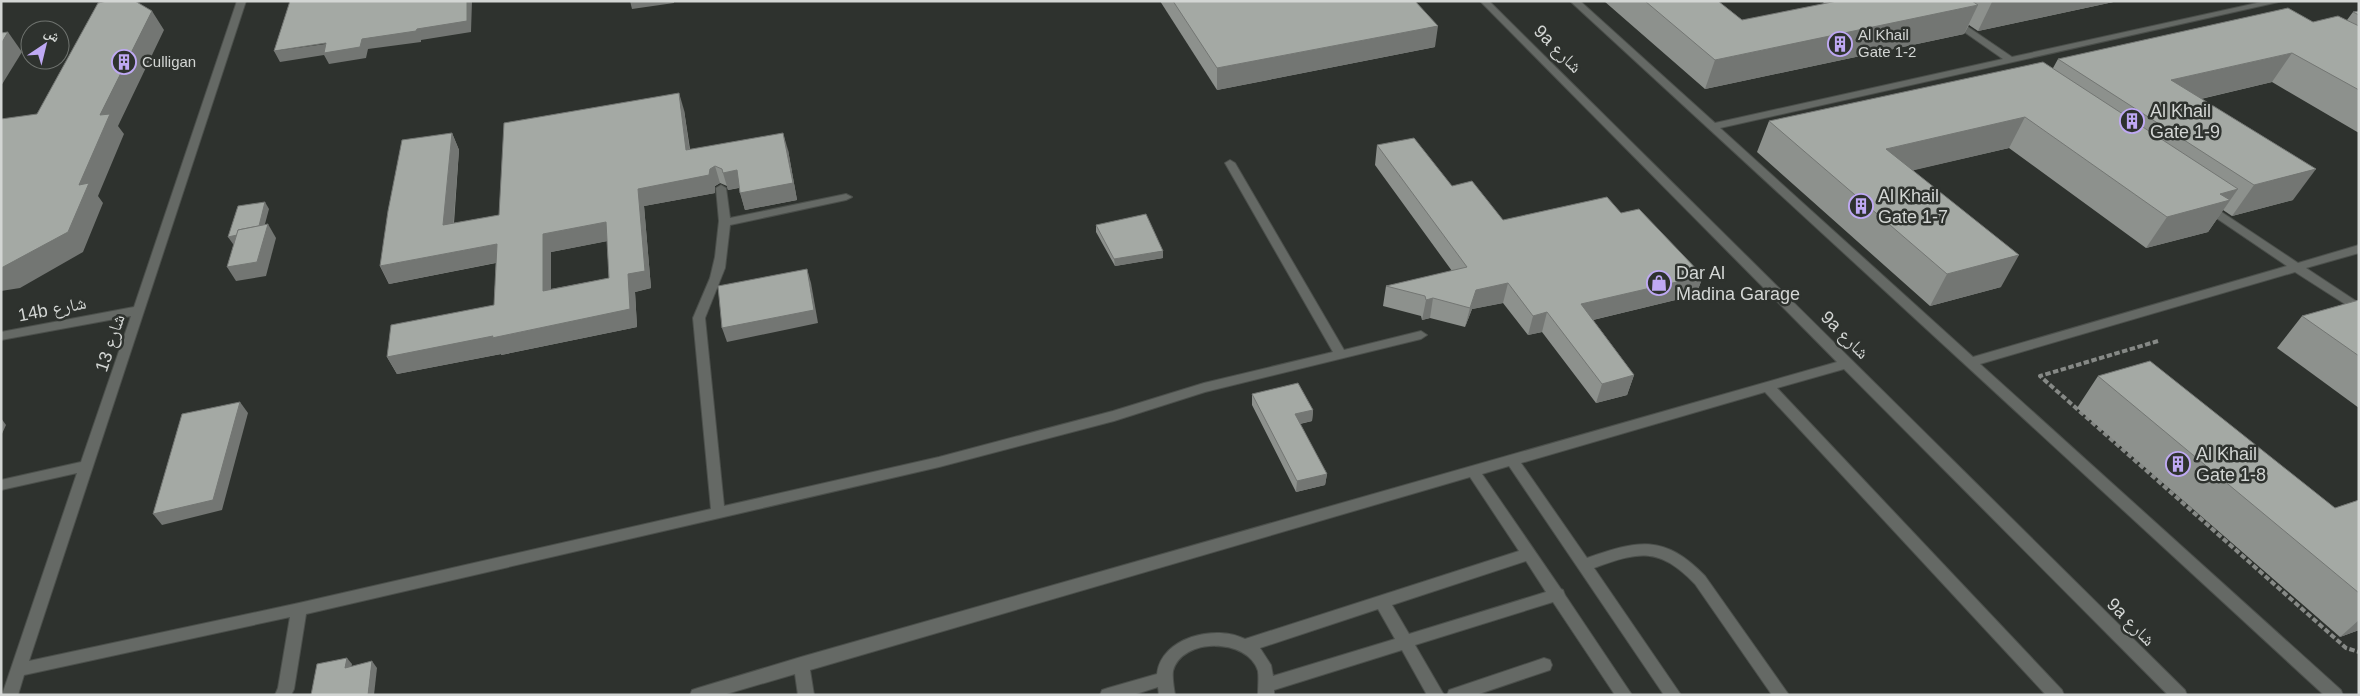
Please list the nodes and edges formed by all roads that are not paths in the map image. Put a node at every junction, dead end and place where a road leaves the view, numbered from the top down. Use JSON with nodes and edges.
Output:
{"nodes":[{"id":1,"x":242,"y":1,"type":"edge"},
{"id":2,"x":1484,"y":1,"type":"edge"},
{"id":3,"x":1574,"y":1,"type":"edge"},
{"id":4,"x":1924,"y":1,"type":"edge"},
{"id":5,"x":2279,"y":1,"type":"edge"},
{"id":6,"x":2254,"y":4,"type":"edge"},
{"id":7,"x":2275,"y":15,"type":"edge"},
{"id":8,"x":2010,"y":60,"type":"junction"},
{"id":9,"x":1994,"y":63,"type":"junction"},
{"id":10,"x":2010,"y":74,"type":"edge"},
{"id":11,"x":1712,"y":128,"type":"junction"},
{"id":12,"x":1230,"y":163,"type":"dead end"},
{"id":13,"x":721,"y":188,"type":"edge"},
{"id":14,"x":846,"y":197,"type":"dead end"},
{"id":15,"x":2198,"y":201,"type":"edge"},
{"id":16,"x":724,"y":222,"type":"junction"},
{"id":17,"x":2359,"y":249,"type":"edge"},
{"id":18,"x":2296,"y":267,"type":"junction"},
{"id":19,"x":2359,"y":309,"type":"edge"},
{"id":20,"x":139,"y":310,"type":"junction"},
{"id":21,"x":1421,"y":335,"type":"dead end"},
{"id":22,"x":1,"y":336,"type":"edge"},
{"id":23,"x":1340,"y":354,"type":"junction"},
{"id":24,"x":1970,"y":362,"type":"junction"},
{"id":25,"x":1848,"y":364,"type":"junction"},
{"id":26,"x":1768,"y":387,"type":"junction"},
{"id":27,"x":1512,"y":460,"type":"junction"},
{"id":28,"x":87,"y":466,"type":"junction"},
{"id":29,"x":1473,"y":471,"type":"junction"},
{"id":30,"x":1,"y":485,"type":"edge"},
{"id":31,"x":718,"y":513,"type":"junction"},
{"id":32,"x":1529,"y":554,"type":"junction"},
{"id":33,"x":1584,"y":565,"type":"junction"},
{"id":34,"x":1558,"y":594,"type":"junction"},
{"id":35,"x":1382,"y":602,"type":"junction"},
{"id":36,"x":299,"y":609,"type":"junction"},
{"id":37,"x":1405,"y":642,"type":"junction"},
{"id":38,"x":1245,"y":646,"type":"junction"},
{"id":39,"x":801,"y":664,"type":"junction"},
{"id":40,"x":1544,"y":666,"type":"dead end"},
{"id":41,"x":18,"y":670,"type":"junction"},
{"id":42,"x":1165,"y":687,"type":"edge"},
{"id":43,"x":1267,"y":690,"type":"edge"},
{"id":44,"x":715,"y":692,"type":"edge"},
{"id":45,"x":10,"y":695,"type":"edge"},
{"id":46,"x":283,"y":695,"type":"edge"},
{"id":47,"x":698,"y":695,"type":"edge"},
{"id":48,"x":806,"y":695,"type":"edge"},
{"id":49,"x":1108,"y":695,"type":"edge"},
{"id":50,"x":1436,"y":695,"type":"edge"},
{"id":51,"x":1455,"y":695,"type":"edge"},
{"id":52,"x":1624,"y":695,"type":"edge"},
{"id":53,"x":1672,"y":695,"type":"edge"},
{"id":54,"x":1781,"y":695,"type":"edge"},
{"id":55,"x":2056,"y":695,"type":"edge"},
{"id":56,"x":2179,"y":695,"type":"edge"},
{"id":57,"x":2335,"y":695,"type":"edge"}],
"edges":[{"from":1,"to":20,"type":"street","name":"شارع 13"},
{"from":2,"to":25,"type":"street","name":"9a شارع"},
{"from":3,"to":11,"type":"street"},
{"from":4,"to":8,"type":"street"},
{"from":5,"to":6,"type":"street"},
{"from":6,"to":7,"type":"street"},
{"from":6,"to":8,"type":"street"},
{"from":8,"to":9,"type":"street"},
{"from":9,"to":10,"type":"street"},
{"from":9,"to":11,"type":"street"},
{"from":11,"to":24,"type":"street"},
{"from":12,"to":23,"type":"street"},
{"from":13,"to":16,"type":"street"},
{"from":14,"to":16,"type":"street"},
{"from":15,"to":18,"type":"street"},
{"from":16,"to":31,"type":"street"},
{"from":17,"to":18,"type":"street"},
{"from":18,"to":19,"type":"street"},
{"from":18,"to":24,"type":"street"},
{"from":20,"to":22,"type":"street","name":"14b شارع"},
{"from":20,"to":28,"type":"street","name":"شارع 13"},
{"from":21,"to":23,"type":"street"},
{"from":23,"to":31,"type":"street"},
{"from":24,"to":57,"type":"street"},
{"from":25,"to":26,"type":"street"},
{"from":25,"to":56,"type":"street","name":"9a شارع"},
{"from":26,"to":27,"type":"street"},
{"from":26,"to":55,"type":"street"},
{"from":27,"to":29,"type":"street"},
{"from":27,"to":33,"type":"street"},
{"from":28,"to":30,"type":"street"},
{"from":28,"to":41,"type":"street","name":"شارع 13"},
{"from":29,"to":32,"type":"street"},
{"from":29,"to":39,"type":"street"},
{"from":31,"to":36,"type":"street"},
{"from":32,"to":34,"type":"street"},
{"from":32,"to":35,"type":"street"},
{"from":33,"to":53,"type":"street"},
{"from":33,"to":54,"type":"street"},
{"from":34,"to":37,"type":"street"},
{"from":34,"to":52,"type":"street"},
{"from":35,"to":37,"type":"street"},
{"from":35,"to":38,"type":"street"},
{"from":36,"to":41,"type":"street"},
{"from":36,"to":46,"type":"street"},
{"from":37,"to":43,"type":"street"},
{"from":37,"to":50,"type":"street"},
{"from":38,"to":42,"type":"street"},
{"from":38,"to":43,"type":"street"},
{"from":39,"to":44,"type":"street"},
{"from":39,"to":48,"type":"street"},
{"from":40,"to":51,"type":"street"},
{"from":41,"to":45,"type":"street","name":"شارع 13"},
{"from":42,"to":49,"type":"street"},
{"from":44,"to":47,"type":"street"}]}
